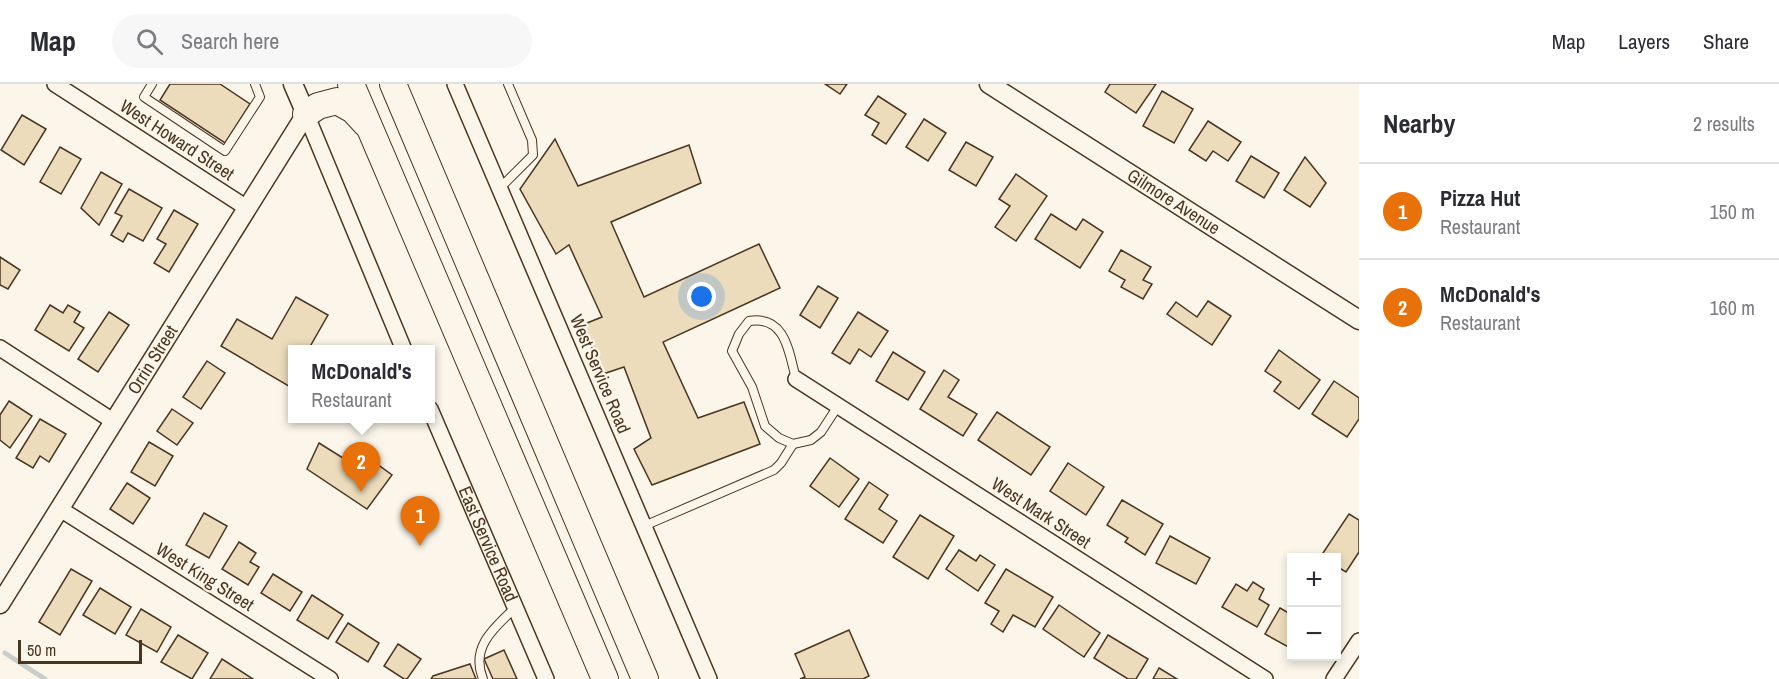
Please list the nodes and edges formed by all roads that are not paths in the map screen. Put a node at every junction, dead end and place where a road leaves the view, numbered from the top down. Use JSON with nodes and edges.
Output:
{"nodes":[{"id":1,"x":56,"y":84,"type":"edge"},
{"id":2,"x":152,"y":84,"type":"edge"},
{"id":3,"x":255,"y":84,"type":"edge"},
{"id":4,"x":293,"y":84,"type":"edge"},
{"id":5,"x":322,"y":84,"type":"edge"},
{"id":6,"x":351,"y":84,"type":"edge"},
{"id":7,"x":393,"y":84,"type":"edge"},
{"id":8,"x":455,"y":84,"type":"edge"},
{"id":9,"x":508,"y":84,"type":"edge"},
{"id":10,"x":989,"y":84,"type":"edge"},
{"id":11,"x":306,"y":114,"type":"junction"},
{"id":12,"x":370,"y":129,"type":"junction"},
{"id":13,"x":500,"y":188,"type":"junction"},
{"id":14,"x":247,"y":208,"type":"junction"},
{"id":15,"x":1359,"y":320,"type":"edge"},
{"id":16,"x":402,"y":345,"type":"edge"},
{"id":17,"x":0,"y":348,"type":"edge"},
{"id":18,"x":796,"y":379,"type":"joint"},
{"id":19,"x":838,"y":406,"type":"junction"},
{"id":20,"x":435,"y":421,"type":"edge"},
{"id":21,"x":113,"y":422,"type":"junction"},
{"id":22,"x":793,"y":444,"type":"junction"},
{"id":23,"x":526,"y":494,"type":"junction"},
{"id":24,"x":60,"y":508,"type":"junction"},
{"id":25,"x":577,"y":517,"type":"junction"},
{"id":26,"x":644,"y":526,"type":"junction"},
{"id":27,"x":0,"y":604,"type":"edge"},
{"id":28,"x":516,"y":607,"type":"junction"},
{"id":29,"x":1359,"y":641,"type":"edge"},
{"id":30,"x":330,"y":679,"type":"edge"},
{"id":31,"x":483,"y":679,"type":"edge"},
{"id":32,"x":546,"y":679,"type":"edge"},
{"id":33,"x":605,"y":679,"type":"edge"},
{"id":34,"x":645,"y":679,"type":"edge"},
{"id":35,"x":709,"y":679,"type":"edge"},
{"id":36,"x":1265,"y":679,"type":"edge"},
{"id":37,"x":1334,"y":679,"type":"edge"}],
"edges":[{"from":1,"to":14,"type":"street","name":"West Howard Street"},
{"from":2,"to":3,"type":"lane"},
{"from":4,"to":11,"type":"street"},
{"from":5,"to":11,"type":"highway"},
{"from":6,"to":12,"type":"highway"},
{"from":7,"to":25,"type":"highway"},
{"from":8,"to":13,"type":"street","name":"West Service Road"},
{"from":9,"to":13,"type":"lane"},
{"from":10,"to":15,"type":"street","name":"Gilmore Avenue"},
{"from":11,"to":12,"type":"highway"},
{"from":11,"to":14,"type":"street","name":"Orrin Street"},
{"from":11,"to":16,"type":"street"},
{"from":12,"to":23,"type":"highway"},
{"from":13,"to":26,"type":"street","name":"West Service Road"},
{"from":14,"to":21,"type":"street","name":"Orrin Street"},
{"from":17,"to":21,"type":"street"},
{"from":18,"to":19,"type":"street","name":"West Mark Street"},
{"from":18,"to":22,"type":"lane"},
{"from":19,"to":22,"type":"lane"},
{"from":19,"to":36,"type":"street","name":"West Mark Street"},
{"from":20,"to":28,"type":"street","name":"East Service Road"},
{"from":21,"to":24,"type":"street","name":"Orrin Street"},
{"from":22,"to":26,"type":"lane"},
{"from":23,"to":25,"type":"highway"},
{"from":23,"to":33,"type":"highway"},
{"from":24,"to":27,"type":"street","name":"Orrin Street"},
{"from":24,"to":30,"type":"street","name":"West King Street"},
{"from":25,"to":34,"type":"highway"},
{"from":26,"to":35,"type":"street","name":"West Service Road"},
{"from":28,"to":31,"type":"lane"},
{"from":28,"to":32,"type":"street","name":"East Service Road"},
{"from":29,"to":37,"type":"street"}]}
